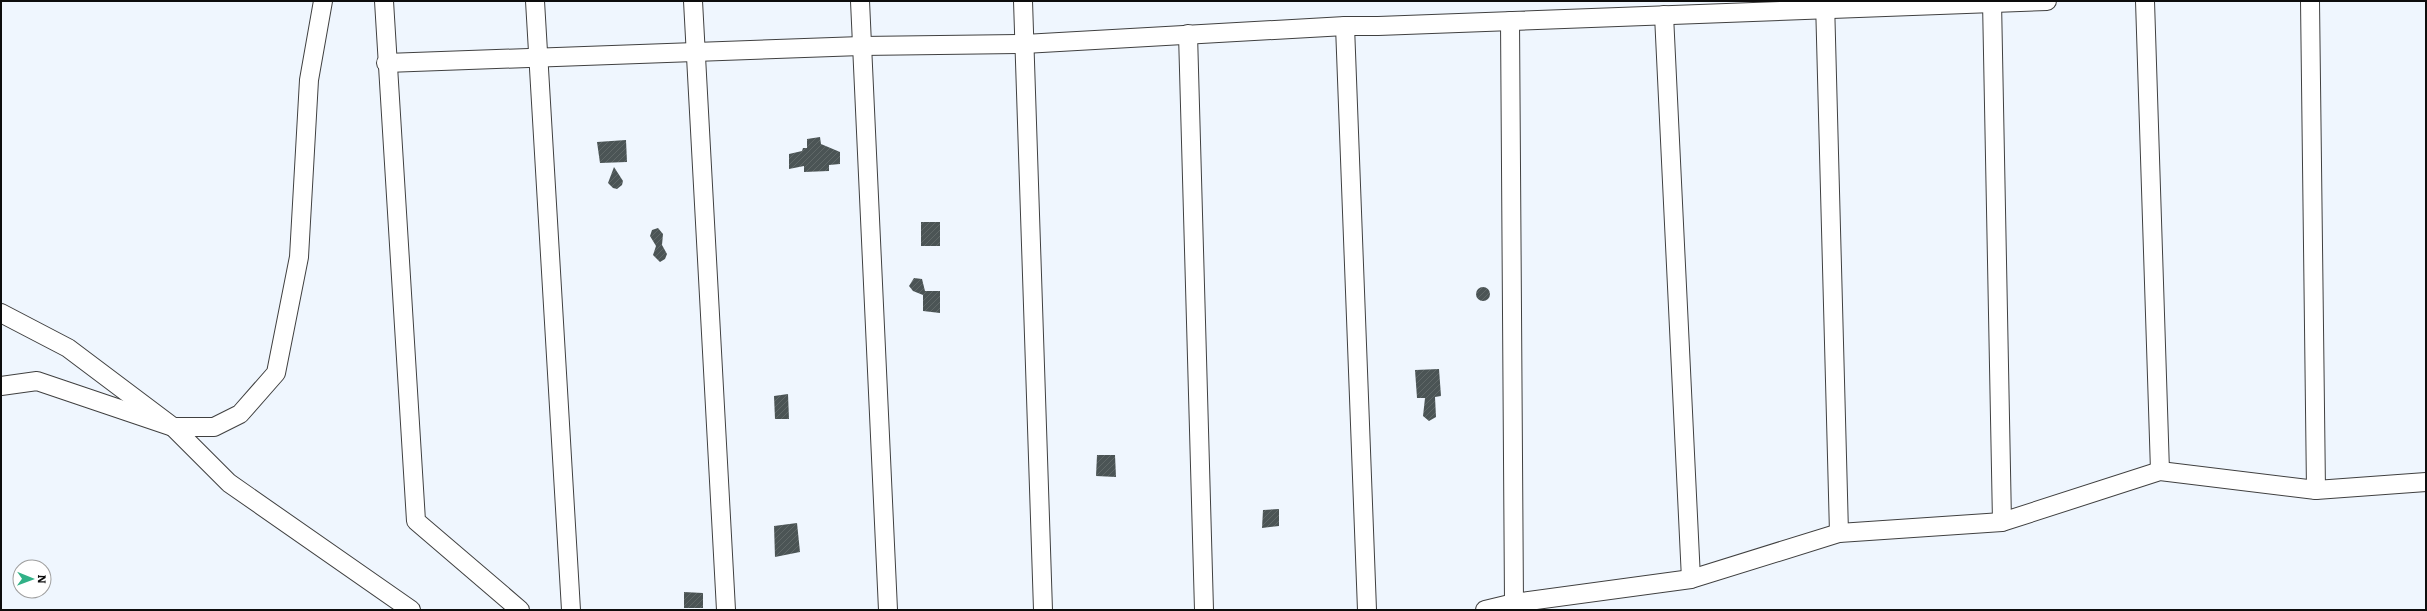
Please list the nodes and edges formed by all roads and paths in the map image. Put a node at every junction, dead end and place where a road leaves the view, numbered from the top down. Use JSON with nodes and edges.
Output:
{"nodes":[{"id":1,"x":323,"y":1,"type":"edge"},
{"id":2,"x":384,"y":1,"type":"edge"},
{"id":3,"x":535,"y":1,"type":"edge"},
{"id":4,"x":693,"y":1,"type":"edge"},
{"id":5,"x":860,"y":1,"type":"edge"},
{"id":6,"x":1023,"y":1,"type":"edge"},
{"id":7,"x":2047,"y":1,"type":"edge"},
{"id":8,"x":2144,"y":1,"type":"edge"},
{"id":9,"x":2310,"y":1,"type":"edge"},
{"id":10,"x":1992,"y":2,"type":"edge"},
{"id":11,"x":1825,"y":5,"type":"edge"},
{"id":12,"x":1664,"y":15,"type":"junction"},
{"id":13,"x":1510,"y":21,"type":"junction"},
{"id":14,"x":1345,"y":26,"type":"junction"},
{"id":15,"x":1188,"y":34,"type":"junction"},
{"id":16,"x":1024,"y":44,"type":"junction"},
{"id":17,"x":862,"y":46,"type":"junction"},
{"id":18,"x":695,"y":52,"type":"junction"},
{"id":19,"x":539,"y":58,"type":"junction"},
{"id":20,"x":386,"y":63,"type":"junction"},
{"id":21,"x":1,"y":313,"type":"edge"},
{"id":22,"x":1,"y":386,"type":"edge"},
{"id":23,"x":173,"y":427,"type":"junction"},
{"id":24,"x":2160,"y":471,"type":"junction"},
{"id":25,"x":2426,"y":482,"type":"edge"},
{"id":26,"x":2316,"y":490,"type":"junction"},
{"id":27,"x":2002,"y":522,"type":"junction"},
{"id":28,"x":1839,"y":533,"type":"junction"},
{"id":29,"x":1691,"y":579,"type":"junction"},
{"id":30,"x":1514,"y":602,"type":"junction"},
{"id":31,"x":411,"y":610,"type":"edge"},
{"id":32,"x":520,"y":610,"type":"edge"},
{"id":33,"x":571,"y":610,"type":"edge"},
{"id":34,"x":726,"y":610,"type":"edge"},
{"id":35,"x":888,"y":610,"type":"edge"},
{"id":36,"x":1043,"y":610,"type":"edge"},
{"id":37,"x":1204,"y":610,"type":"edge"},
{"id":38,"x":1367,"y":610,"type":"edge"},
{"id":39,"x":1485,"y":610,"type":"edge"}],
"edges":[{"from":1,"to":23,"type":"street"},
{"from":2,"to":20,"type":"street"},
{"from":3,"to":19,"type":"street"},
{"from":4,"to":18,"type":"street"},
{"from":5,"to":17,"type":"street"},
{"from":6,"to":16,"type":"street"},
{"from":7,"to":10,"type":"street"},
{"from":8,"to":24,"type":"street"},
{"from":9,"to":26,"type":"street"},
{"from":10,"to":11,"type":"street"},
{"from":10,"to":27,"type":"street"},
{"from":11,"to":12,"type":"street"},
{"from":11,"to":28,"type":"street"},
{"from":12,"to":13,"type":"street"},
{"from":12,"to":29,"type":"street"},
{"from":13,"to":14,"type":"street"},
{"from":13,"to":30,"type":"street"},
{"from":14,"to":15,"type":"street"},
{"from":14,"to":38,"type":"street"},
{"from":15,"to":16,"type":"street"},
{"from":15,"to":37,"type":"street"},
{"from":16,"to":17,"type":"street"},
{"from":16,"to":36,"type":"street"},
{"from":17,"to":18,"type":"street"},
{"from":17,"to":35,"type":"street"},
{"from":18,"to":19,"type":"street"},
{"from":18,"to":34,"type":"street"},
{"from":19,"to":20,"type":"street"},
{"from":19,"to":33,"type":"street"},
{"from":20,"to":32,"type":"street"},
{"from":21,"to":23,"type":"street"},
{"from":22,"to":23,"type":"street"},
{"from":23,"to":31,"type":"street"},
{"from":24,"to":26,"type":"street"},
{"from":24,"to":27,"type":"street"},
{"from":25,"to":26,"type":"street"},
{"from":27,"to":28,"type":"street"},
{"from":28,"to":29,"type":"street"},
{"from":29,"to":30,"type":"street"},
{"from":30,"to":39,"type":"street"}]}
